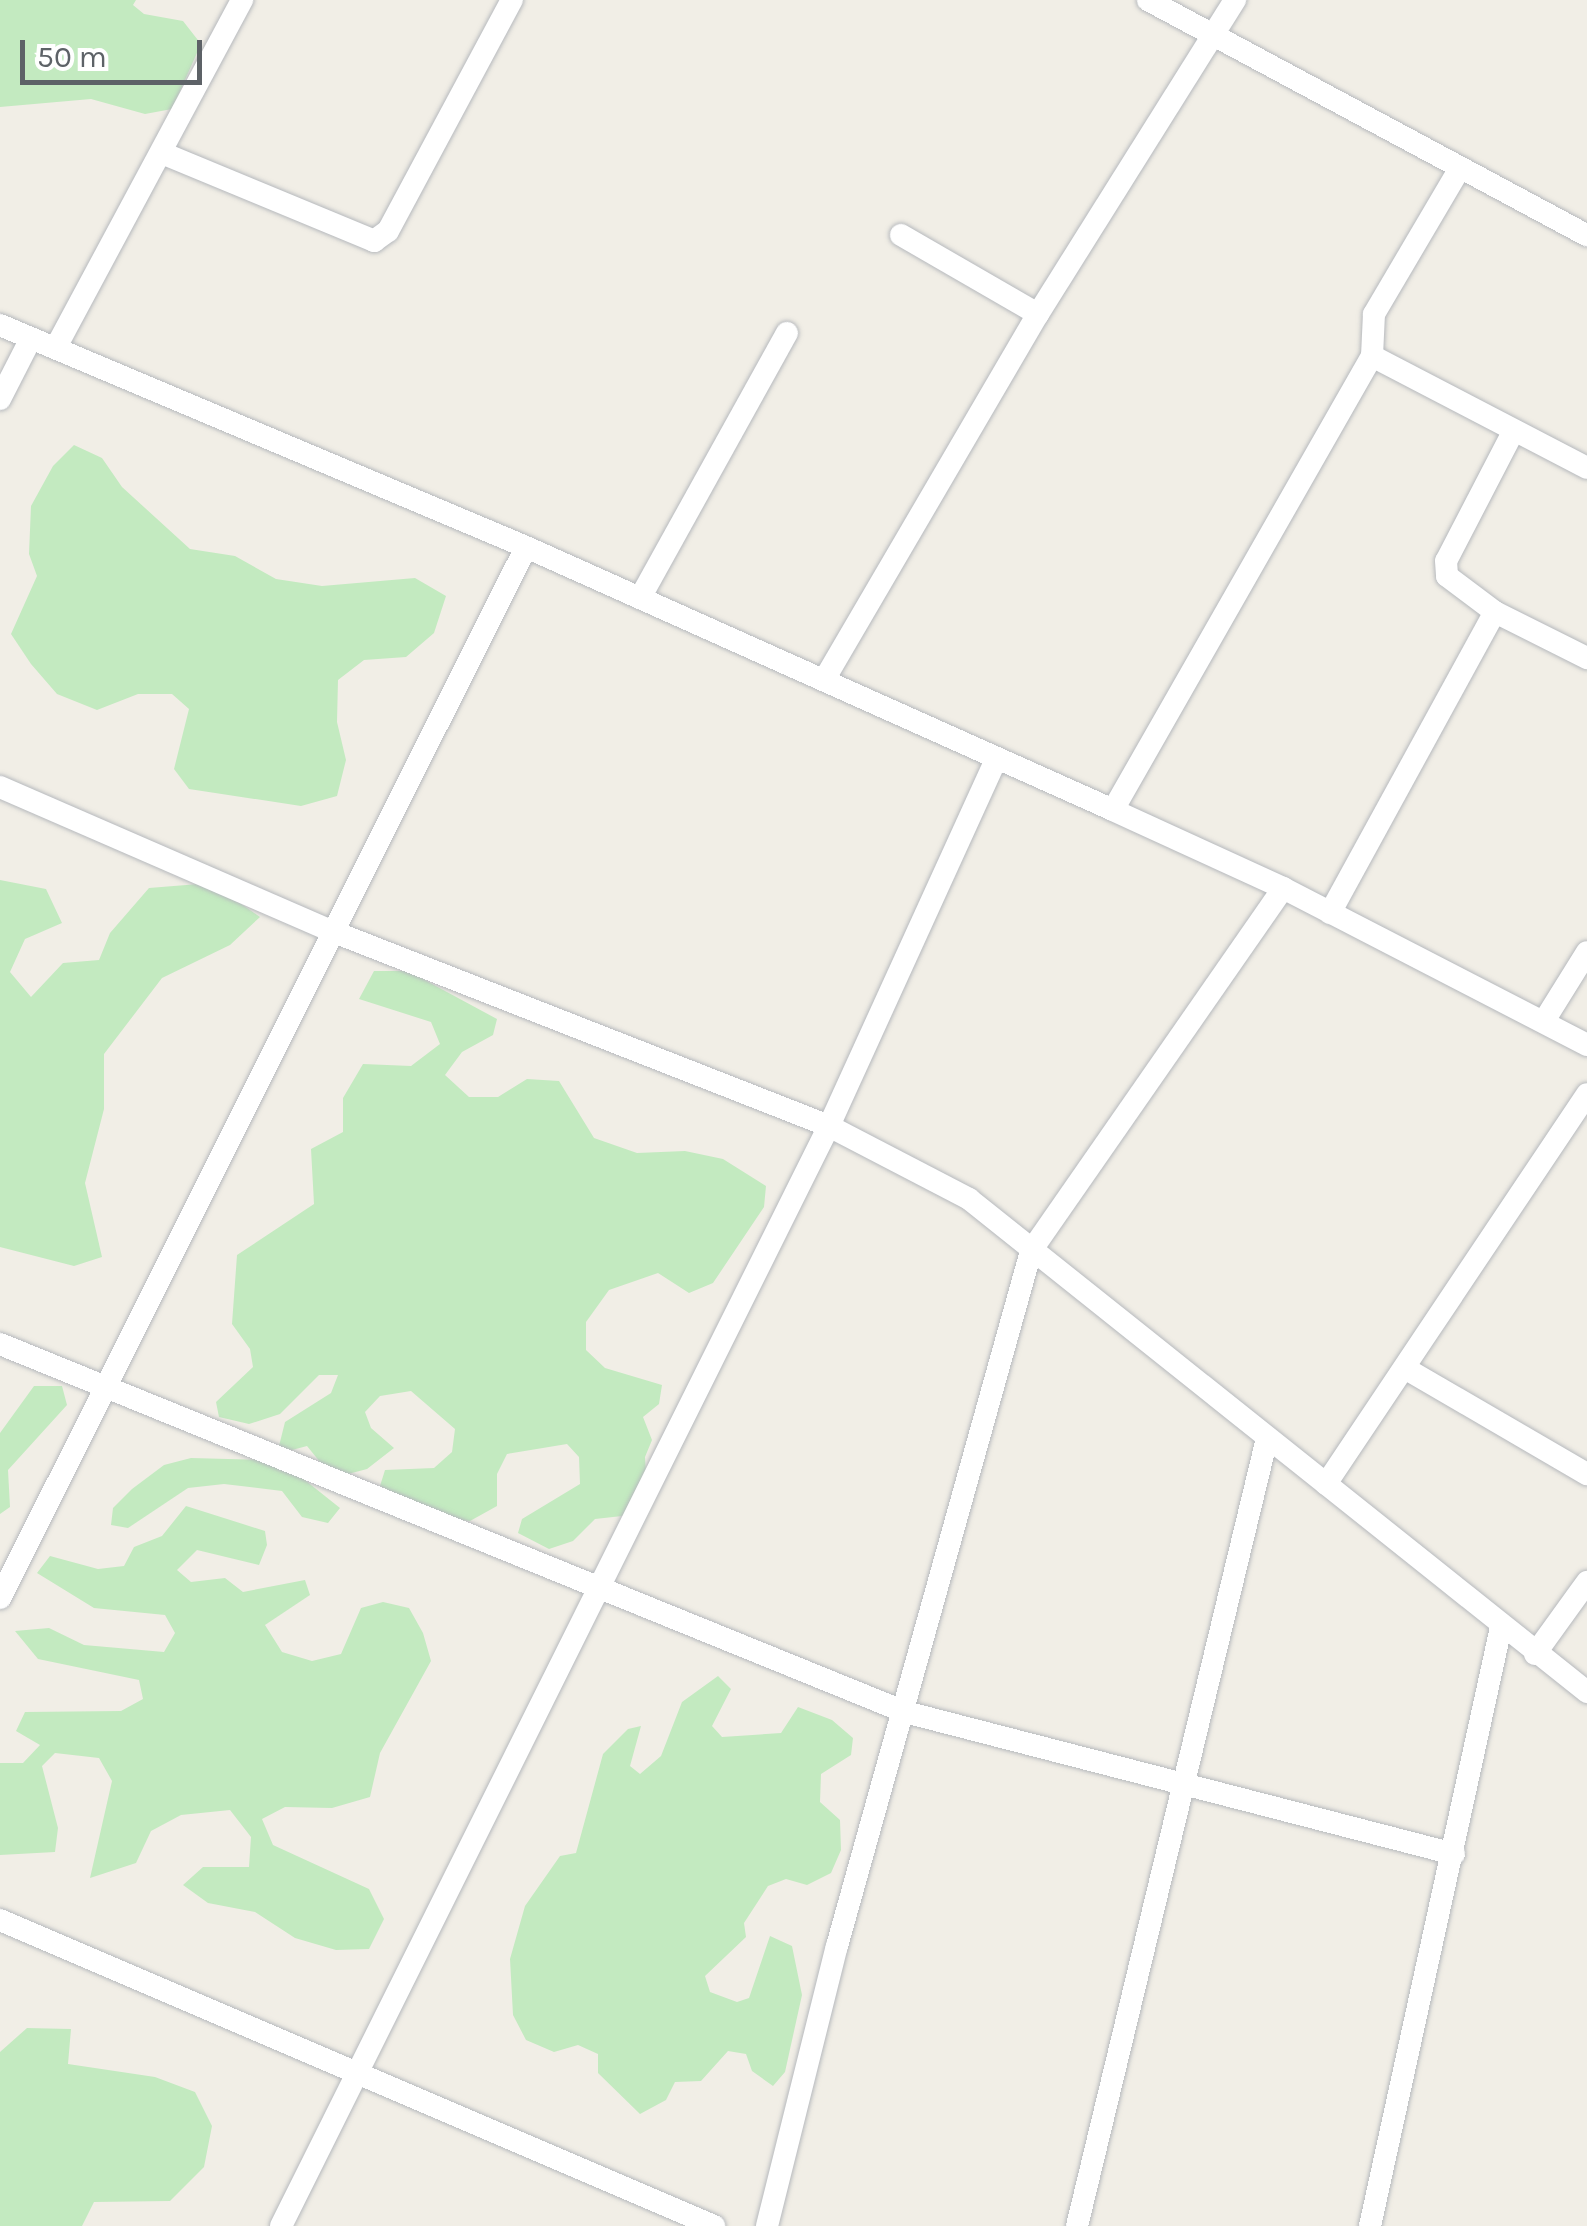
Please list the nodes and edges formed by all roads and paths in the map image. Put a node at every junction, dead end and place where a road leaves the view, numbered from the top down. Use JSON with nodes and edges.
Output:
{"nodes":[{"id":1,"x":242,"y":0,"type":"edge"},
{"id":2,"x":512,"y":0,"type":"edge"},
{"id":3,"x":1148,"y":0,"type":"edge"},
{"id":4,"x":1234,"y":0,"type":"edge"},
{"id":5,"x":1209,"y":38,"type":"junction"},
{"id":6,"x":162,"y":153,"type":"junction"},
{"id":7,"x":1460,"y":168,"type":"junction"},
{"id":8,"x":1587,"y":234,"type":"edge"},
{"id":9,"x":901,"y":236,"type":"dead end"},
{"id":10,"x":1038,"y":314,"type":"junction"},
{"id":11,"x":0,"y":325,"type":"edge"},
{"id":12,"x":787,"y":333,"type":"dead end"},
{"id":13,"x":30,"y":340,"type":"junction"},
{"id":14,"x":56,"y":347,"type":"junction"},
{"id":15,"x":1372,"y":356,"type":"junction"},
{"id":16,"x":0,"y":398,"type":"edge"},
{"id":17,"x":1513,"y":432,"type":"junction"},
{"id":18,"x":1587,"y":468,"type":"edge"},
{"id":19,"x":526,"y":548,"type":"junction"},
{"id":20,"x":640,"y":598,"type":"junction"},
{"id":21,"x":1495,"y":612,"type":"junction"},
{"id":22,"x":1587,"y":658,"type":"edge"},
{"id":23,"x":824,"y":680,"type":"junction"},
{"id":24,"x":996,"y":760,"type":"junction"},
{"id":25,"x":0,"y":788,"type":"edge"},
{"id":26,"x":1113,"y":810,"type":"junction"},
{"id":27,"x":1283,"y":888,"type":"junction"},
{"id":28,"x":1330,"y":914,"type":"junction"},
{"id":29,"x":330,"y":930,"type":"junction"},
{"id":30,"x":1587,"y":952,"type":"edge"},
{"id":31,"x":1544,"y":1021,"type":"junction"},
{"id":32,"x":1587,"y":1045,"type":"edge"},
{"id":33,"x":1587,"y":1094,"type":"edge"},
{"id":34,"x":829,"y":1126,"type":"junction"},
{"id":35,"x":1031,"y":1251,"type":"junction"},
{"id":36,"x":0,"y":1344,"type":"edge"},
{"id":37,"x":1408,"y":1370,"type":"junction"},
{"id":38,"x":102,"y":1389,"type":"junction"},
{"id":39,"x":1268,"y":1438,"type":"junction"},
{"id":40,"x":1587,"y":1474,"type":"edge"},
{"id":41,"x":1326,"y":1484,"type":"junction"},
{"id":42,"x":1587,"y":1582,"type":"edge"},
{"id":43,"x":600,"y":1587,"type":"junction"},
{"id":44,"x":0,"y":1598,"type":"edge"},
{"id":45,"x":1501,"y":1627,"type":"junction"},
{"id":46,"x":1535,"y":1654,"type":"junction"},
{"id":47,"x":1587,"y":1692,"type":"edge"},
{"id":48,"x":905,"y":1712,"type":"junction"},
{"id":49,"x":1181,"y":1784,"type":"junction"},
{"id":50,"x":1454,"y":1854,"type":"junction"},
{"id":51,"x":0,"y":1920,"type":"edge"},
{"id":52,"x":354,"y":2074,"type":"junction"},
{"id":53,"x":281,"y":2226,"type":"edge"},
{"id":54,"x":714,"y":2226,"type":"edge"},
{"id":55,"x":767,"y":2226,"type":"edge"},
{"id":56,"x":1077,"y":2226,"type":"edge"},
{"id":57,"x":1370,"y":2226,"type":"edge"}],
"edges":[{"from":1,"to":6,"type":"street"},
{"from":2,"to":6,"type":"street"},
{"from":3,"to":5,"type":"street"},
{"from":4,"to":5,"type":"street"},
{"from":5,"to":7,"type":"street"},
{"from":5,"to":10,"type":"street"},
{"from":6,"to":14,"type":"street"},
{"from":7,"to":8,"type":"street"},
{"from":7,"to":15,"type":"street"},
{"from":9,"to":10,"type":"street"},
{"from":10,"to":23,"type":"street"},
{"from":11,"to":13,"type":"street"},
{"from":12,"to":20,"type":"street"},
{"from":13,"to":14,"type":"street"},
{"from":13,"to":16,"type":"street"},
{"from":14,"to":19,"type":"street"},
{"from":15,"to":17,"type":"street"},
{"from":15,"to":26,"type":"street"},
{"from":17,"to":18,"type":"street"},
{"from":17,"to":21,"type":"street"},
{"from":19,"to":20,"type":"street"},
{"from":19,"to":29,"type":"street"},
{"from":20,"to":23,"type":"street"},
{"from":21,"to":22,"type":"street"},
{"from":21,"to":28,"type":"street"},
{"from":23,"to":24,"type":"street"},
{"from":24,"to":26,"type":"street"},
{"from":24,"to":34,"type":"street"},
{"from":25,"to":29,"type":"street"},
{"from":26,"to":27,"type":"street"},
{"from":27,"to":28,"type":"street"},
{"from":27,"to":35,"type":"street"},
{"from":28,"to":31,"type":"street"},
{"from":29,"to":34,"type":"street"},
{"from":29,"to":38,"type":"street"},
{"from":30,"to":31,"type":"street"},
{"from":31,"to":32,"type":"street"},
{"from":33,"to":37,"type":"street"},
{"from":34,"to":35,"type":"street"},
{"from":34,"to":43,"type":"street"},
{"from":35,"to":39,"type":"street"},
{"from":35,"to":48,"type":"street"},
{"from":36,"to":38,"type":"street"},
{"from":37,"to":40,"type":"street"},
{"from":37,"to":41,"type":"street"},
{"from":38,"to":43,"type":"street"},
{"from":38,"to":44,"type":"street"},
{"from":39,"to":41,"type":"street"},
{"from":39,"to":49,"type":"street"},
{"from":41,"to":45,"type":"street"},
{"from":42,"to":46,"type":"street"},
{"from":43,"to":48,"type":"street"},
{"from":43,"to":52,"type":"street"},
{"from":45,"to":46,"type":"street"},
{"from":45,"to":50,"type":"street"},
{"from":46,"to":47,"type":"street"},
{"from":48,"to":49,"type":"street"},
{"from":48,"to":55,"type":"street"},
{"from":49,"to":50,"type":"street"},
{"from":49,"to":56,"type":"street"},
{"from":50,"to":57,"type":"street"},
{"from":51,"to":52,"type":"street"},
{"from":52,"to":53,"type":"street"},
{"from":52,"to":54,"type":"street"}]}
